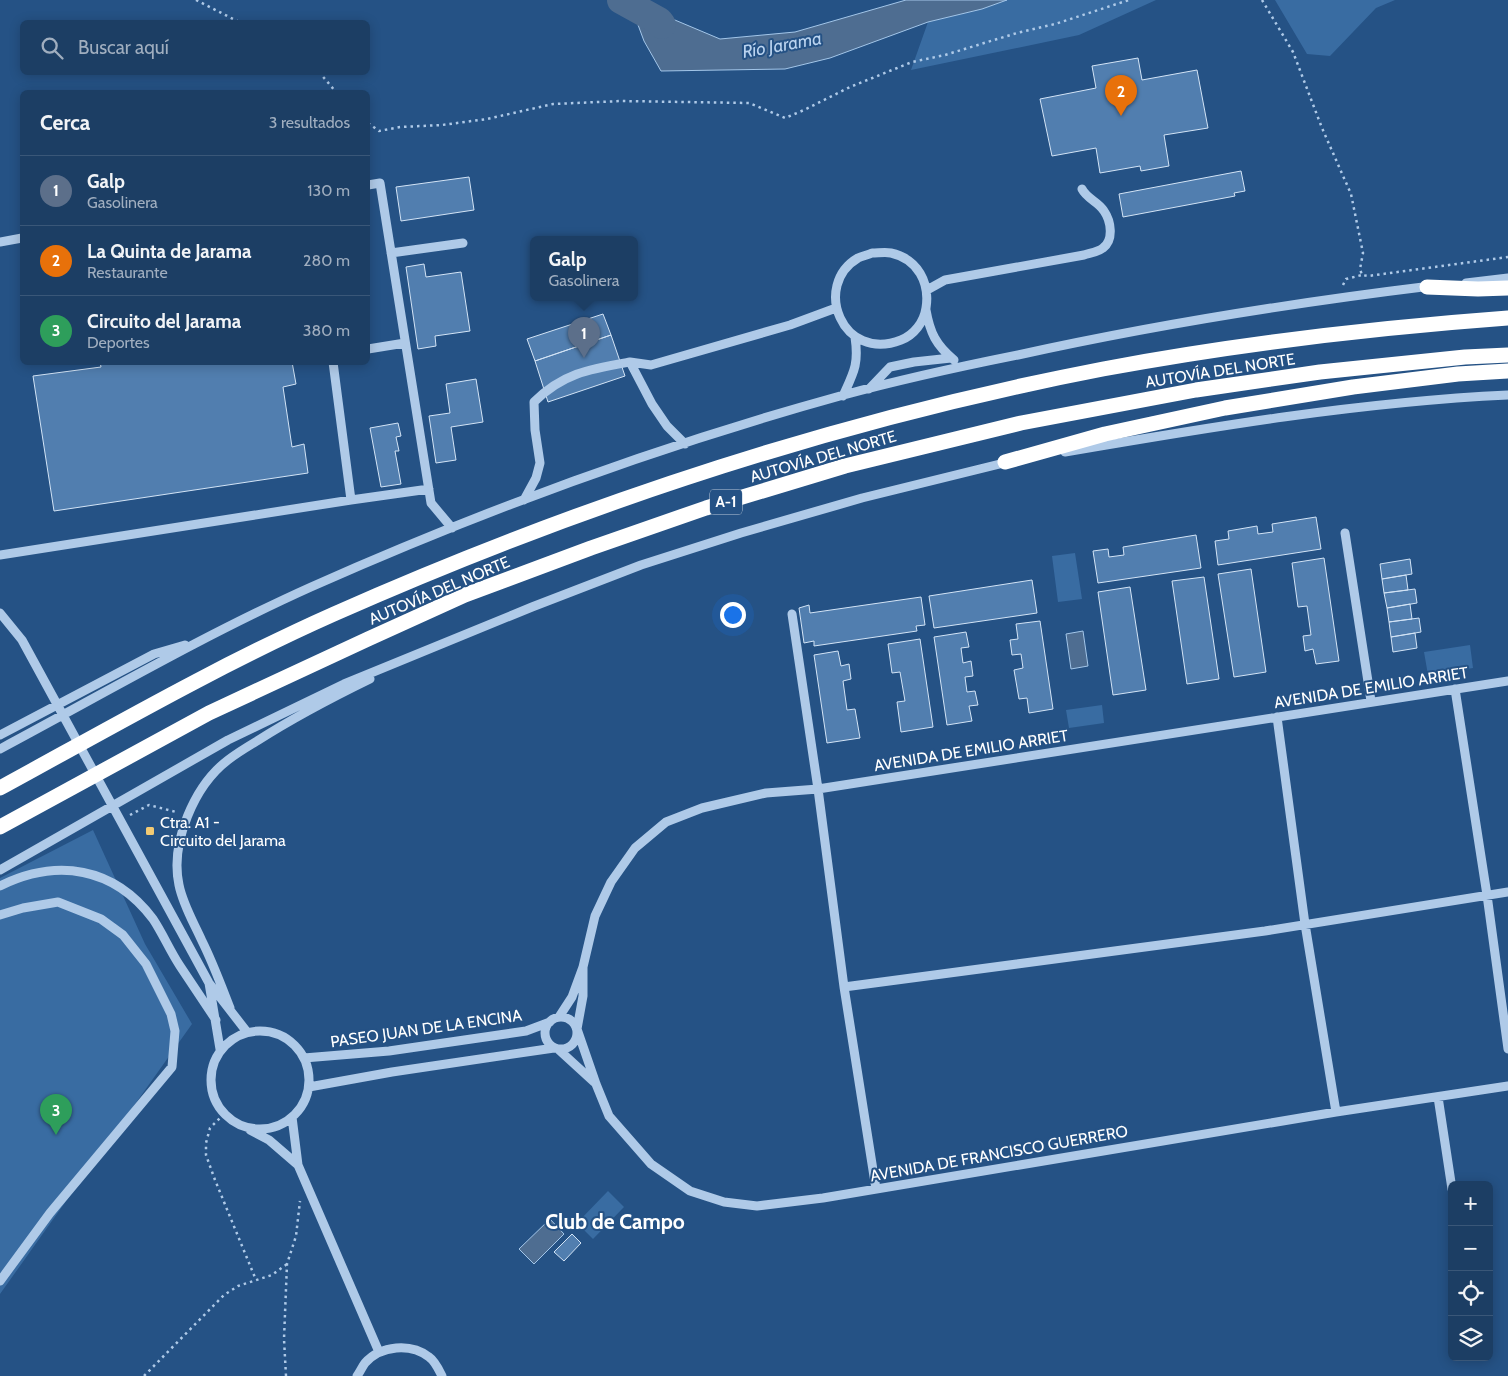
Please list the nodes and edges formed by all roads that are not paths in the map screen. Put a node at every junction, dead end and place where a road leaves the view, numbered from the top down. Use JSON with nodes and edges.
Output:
{"nodes":[{"id":1,"x":370,"y":185,"type":"edge"},
{"id":2,"x":1082,"y":189,"type":"dead end"},
{"id":3,"x":20,"y":238,"type":"edge"},
{"id":4,"x":0,"y":242,"type":"edge"},
{"id":5,"x":463,"y":243,"type":"dead end"},
{"id":6,"x":391,"y":253,"type":"junction"},
{"id":7,"x":1508,"y":278,"type":"edge"},
{"id":8,"x":1427,"y":287,"type":"junction"},
{"id":9,"x":1508,"y":288,"type":"edge"},
{"id":10,"x":927,"y":290,"type":"junction"},
{"id":11,"x":836,"y":308,"type":"junction"},
{"id":12,"x":926,"y":309,"type":"junction"},
{"id":13,"x":1508,"y":318,"type":"edge"},
{"id":14,"x":855,"y":337,"type":"junction"},
{"id":15,"x":405,"y":343,"type":"junction"},
{"id":16,"x":370,"y":349,"type":"edge"},
{"id":17,"x":1508,"y":355,"type":"edge"},
{"id":18,"x":951,"y":358,"type":"junction"},
{"id":19,"x":630,"y":362,"type":"junction"},
{"id":20,"x":333,"y":365,"type":"edge"},
{"id":21,"x":962,"y":366,"type":"junction"},
{"id":22,"x":1508,"y":371,"type":"edge"},
{"id":23,"x":868,"y":390,"type":"junction"},
{"id":24,"x":1508,"y":395,"type":"edge"},
{"id":25,"x":843,"y":396,"type":"junction"},
{"id":26,"x":685,"y":444,"type":"junction"},
{"id":27,"x":1005,"y":462,"type":"junction"},
{"id":28,"x":429,"y":489,"type":"junction"},
{"id":29,"x":351,"y":500,"type":"junction"},
{"id":30,"x":524,"y":500,"type":"junction"},
{"id":31,"x":452,"y":528,"type":"junction"},
{"id":32,"x":1345,"y":532,"type":"dead end"},
{"id":33,"x":0,"y":555,"type":"edge"},
{"id":34,"x":0,"y":613,"type":"edge"},
{"id":35,"x":792,"y":614,"type":"dead end"},
{"id":36,"x":204,"y":639,"type":"junction"},
{"id":37,"x":426,"y":650,"type":"junction"},
{"id":38,"x":1508,"y":680,"type":"edge"},
{"id":39,"x":1455,"y":688,"type":"junction"},
{"id":40,"x":1372,"y":701,"type":"junction"},
{"id":41,"x":1278,"y":717,"type":"junction"},
{"id":42,"x":0,"y":735,"type":"edge"},
{"id":43,"x":0,"y":749,"type":"edge"},
{"id":44,"x":0,"y":788,"type":"edge"},
{"id":45,"x":818,"y":789,"type":"junction"},
{"id":46,"x":0,"y":827,"type":"edge"},
{"id":47,"x":0,"y":870,"type":"edge"},
{"id":48,"x":0,"y":886,"type":"edge"},
{"id":49,"x":1508,"y":892,"type":"edge"},
{"id":50,"x":1488,"y":895,"type":"junction"},
{"id":51,"x":0,"y":915,"type":"edge"},
{"id":52,"x":1305,"y":924,"type":"junction"},
{"id":53,"x":582,"y":967,"type":"junction"},
{"id":54,"x":209,"y":983,"type":"junction"},
{"id":55,"x":844,"y":987,"type":"junction"},
{"id":56,"x":230,"y":1008,"type":"junction"},
{"id":57,"x":559,"y":1017,"type":"junction"},
{"id":58,"x":216,"y":1020,"type":"junction"},
{"id":59,"x":550,"y":1022,"type":"junction"},
{"id":60,"x":577,"y":1029,"type":"junction"},
{"id":61,"x":247,"y":1032,"type":"junction"},
{"id":62,"x":220,"y":1049,"type":"junction"},
{"id":63,"x":557,"y":1049,"type":"junction"},
{"id":64,"x":1508,"y":1049,"type":"edge"},
{"id":65,"x":304,"y":1058,"type":"junction"},
{"id":66,"x":596,"y":1084,"type":"junction"},
{"id":67,"x":1508,"y":1086,"type":"edge"},
{"id":68,"x":309,"y":1087,"type":"junction"},
{"id":69,"x":1438,"y":1096,"type":"junction"},
{"id":70,"x":1336,"y":1112,"type":"junction"},
{"id":71,"x":292,"y":1117,"type":"junction"},
{"id":72,"x":245,"y":1127,"type":"junction"},
{"id":73,"x":298,"y":1165,"type":"junction"},
{"id":74,"x":1451,"y":1181,"type":"edge"},
{"id":75,"x":876,"y":1189,"type":"junction"},
{"id":76,"x":0,"y":1282,"type":"edge"},
{"id":77,"x":379,"y":1352,"type":"junction"},
{"id":78,"x":357,"y":1376,"type":"edge"},
{"id":79,"x":442,"y":1376,"type":"edge"}],
"edges":[{"from":1,"to":6,"type":"street"},
{"from":2,"to":10,"type":"street"},
{"from":3,"to":4,"type":"street"},
{"from":5,"to":6,"type":"street"},
{"from":6,"to":15,"type":"street"},
{"from":7,"to":8,"type":"street"},
{"from":8,"to":9,"type":"highway"},
{"from":8,"to":21,"type":"street"},
{"from":10,"to":11,"type":"street"},
{"from":10,"to":12,"type":"street"},
{"from":11,"to":14,"type":"street"},
{"from":11,"to":19,"type":"street"},
{"from":12,"to":14,"type":"street"},
{"from":12,"to":18,"type":"street"},
{"from":13,"to":44,"type":"highway","name":"AUTOVÍA DEL NORTE","number":"A-1"},
{"from":14,"to":25,"type":"street"},
{"from":15,"to":16,"type":"street"},
{"from":15,"to":28,"type":"street"},
{"from":17,"to":46,"type":"highway","name":"AUTOVÍA DEL NORTE","number":"A-1"},
{"from":18,"to":21,"type":"street"},
{"from":18,"to":23,"type":"street"},
{"from":19,"to":26,"type":"street"},
{"from":19,"to":30,"type":"street"},
{"from":20,"to":29,"type":"street"},
{"from":21,"to":23,"type":"street"},
{"from":22,"to":27,"type":"highway"},
{"from":23,"to":25,"type":"street"},
{"from":24,"to":27,"type":"street"},
{"from":25,"to":26,"type":"street"},
{"from":26,"to":30,"type":"street"},
{"from":27,"to":37,"type":"street"},
{"from":28,"to":29,"type":"street"},
{"from":28,"to":31,"type":"street"},
{"from":29,"to":33,"type":"street"},
{"from":30,"to":31,"type":"street"},
{"from":31,"to":36,"type":"street"},
{"from":32,"to":40,"type":"street"},
{"from":34,"to":54,"type":"street"},
{"from":35,"to":45,"type":"street"},
{"from":36,"to":42,"type":"street"},
{"from":36,"to":43,"type":"street"},
{"from":37,"to":47,"type":"street"},
{"from":37,"to":56,"type":"street"},
{"from":38,"to":39,"type":"street","name":"AVENIDA DE EMILIO ARRIET"},
{"from":39,"to":40,"type":"street","name":"AVENIDA DE EMILIO ARRIET"},
{"from":39,"to":50,"type":"street"},
{"from":40,"to":41,"type":"street","name":"AVENIDA DE EMILIO ARRIET"},
{"from":41,"to":45,"type":"street","name":"AVENIDA DE EMILIO ARRIET"},
{"from":41,"to":52,"type":"street"},
{"from":45,"to":53,"type":"street","name":"AVENIDA DE EMILIO ARRIET"},
{"from":45,"to":55,"type":"street"},
{"from":48,"to":58,"type":"street"},
{"from":49,"to":50,"type":"street"},
{"from":50,"to":52,"type":"street"},
{"from":50,"to":64,"type":"street"},
{"from":51,"to":76,"type":"street"},
{"from":52,"to":55,"type":"street"},
{"from":52,"to":70,"type":"street"},
{"from":53,"to":57,"type":"street","name":"AVENIDA DE EMILIO ARRIET"},
{"from":53,"to":60,"type":"street"},
{"from":54,"to":56,"type":"street"},
{"from":54,"to":58,"type":"street"},
{"from":55,"to":75,"type":"street"},
{"from":56,"to":61,"type":"street"},
{"from":57,"to":59,"type":"street"},
{"from":57,"to":60,"type":"street"},
{"from":58,"to":62,"type":"street"},
{"from":59,"to":63,"type":"street"},
{"from":59,"to":65,"type":"street","name":"PASEO JUAN DE LA ENCINA"},
{"from":60,"to":63,"type":"street"},
{"from":60,"to":66,"type":"street"},
{"from":61,"to":62,"type":"street"},
{"from":61,"to":65,"type":"street"},
{"from":62,"to":72,"type":"street"},
{"from":63,"to":66,"type":"street","name":"AVENIDA DE FRANCISCO GUERRERO"},
{"from":63,"to":68,"type":"street"},
{"from":65,"to":68,"type":"street"},
{"from":66,"to":75,"type":"street","name":"AVENIDA DE FRANCISCO GUERRERO"},
{"from":67,"to":69,"type":"street","name":"AVENIDA DE FRANCISCO GUERRERO"},
{"from":68,"to":71,"type":"street"},
{"from":69,"to":70,"type":"street","name":"AVENIDA DE FRANCISCO GUERRERO"},
{"from":69,"to":74,"type":"street"},
{"from":70,"to":75,"type":"street","name":"AVENIDA DE FRANCISCO GUERRERO"},
{"from":71,"to":72,"type":"street"},
{"from":71,"to":73,"type":"street"},
{"from":72,"to":73,"type":"street"},
{"from":73,"to":77,"type":"street"},
{"from":77,"to":78,"type":"street"},
{"from":77,"to":79,"type":"street"}]}
